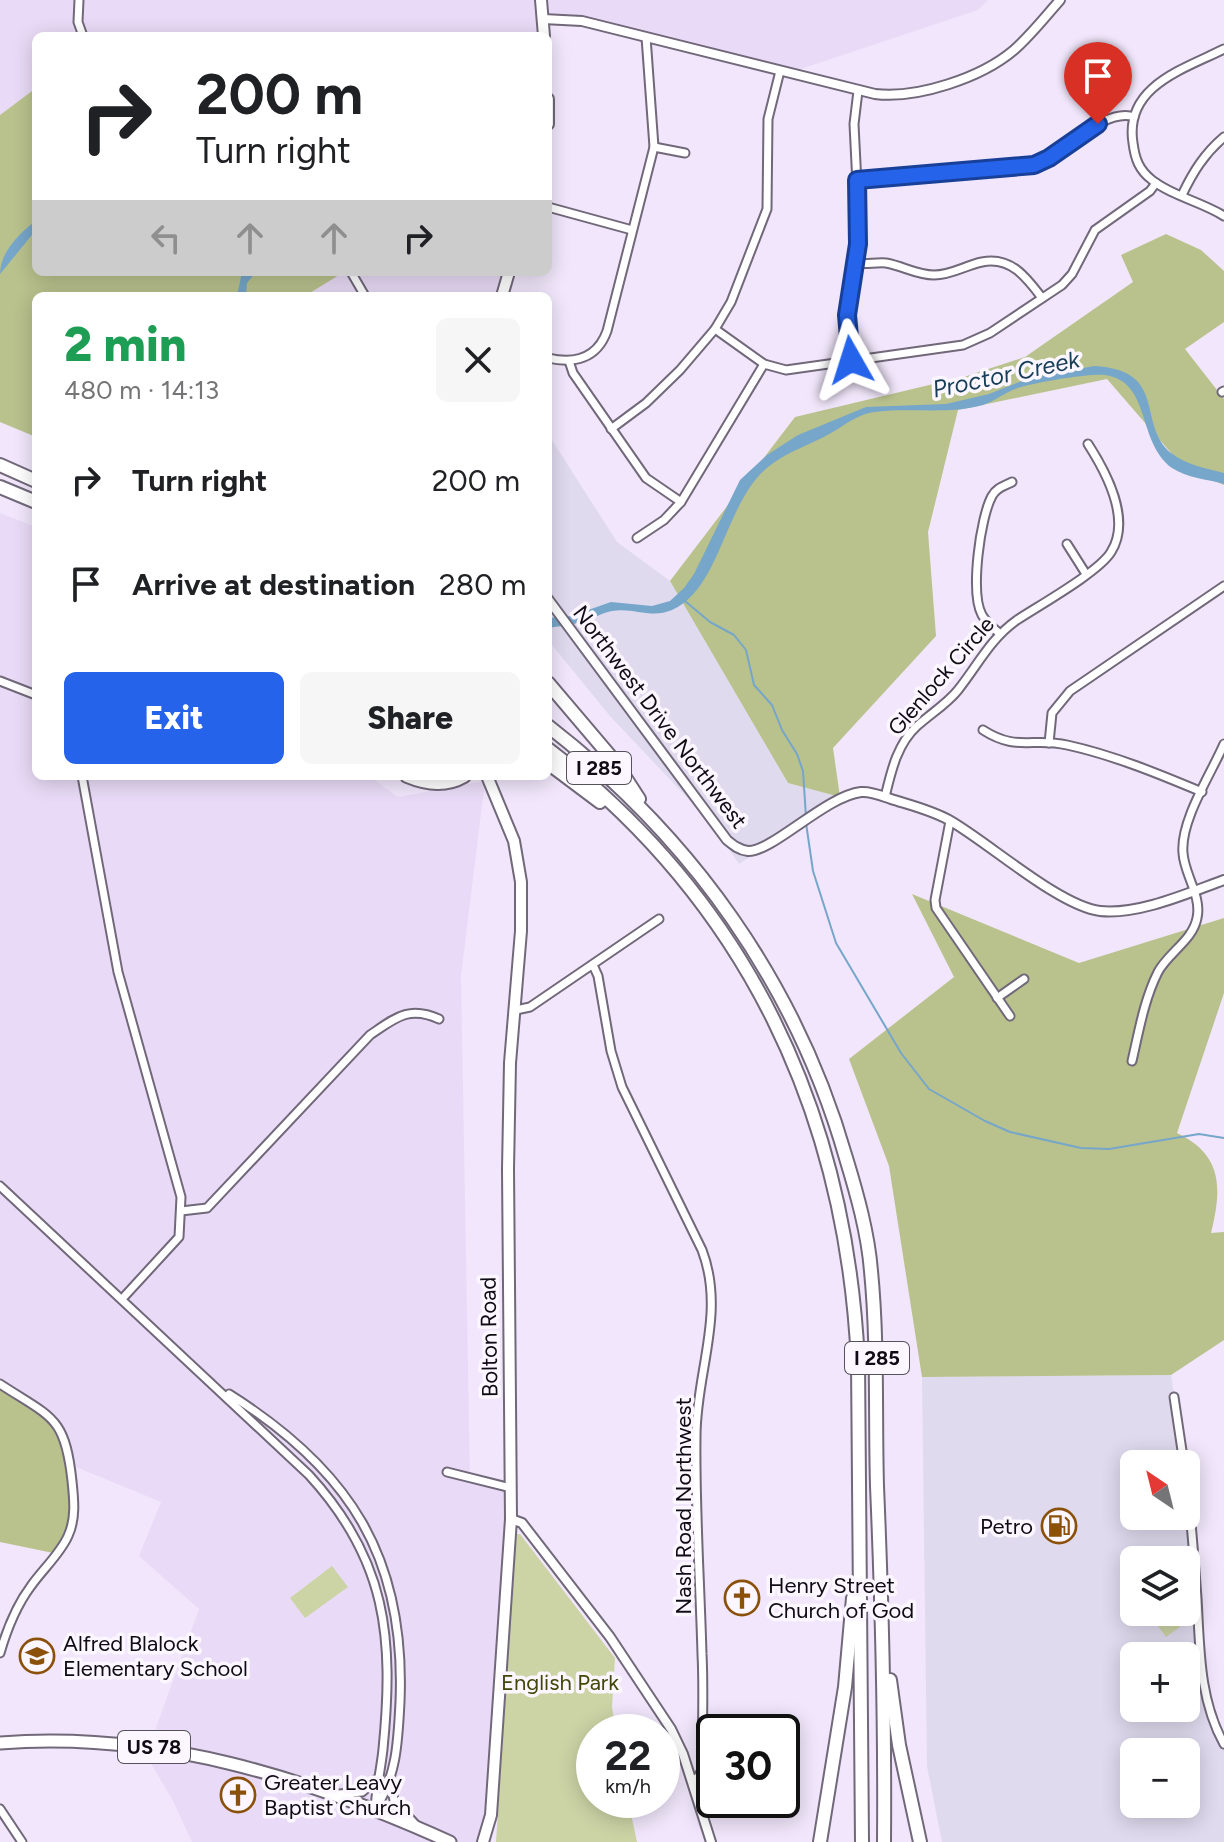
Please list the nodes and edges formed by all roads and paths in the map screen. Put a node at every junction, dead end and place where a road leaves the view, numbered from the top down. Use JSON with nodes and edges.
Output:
{"nodes":[{"id":1,"x":79,"y":0,"type":"edge"},
{"id":2,"x":541,"y":0,"type":"edge"},
{"id":3,"x":1060,"y":0,"type":"edge"},
{"id":4,"x":543,"y":19,"type":"junction"},
{"id":5,"x":82,"y":32,"type":"edge"},
{"id":6,"x":544,"y":32,"type":"edge"},
{"id":7,"x":646,"y":37,"type":"junction"},
{"id":8,"x":1224,"y":50,"type":"edge"},
{"id":9,"x":780,"y":71,"type":"junction"},
{"id":10,"x":858,"y":91,"type":"junction"},
{"id":11,"x":1134,"y":117,"type":"junction"},
{"id":12,"x":1224,"y":137,"type":"edge"},
{"id":13,"x":654,"y":147,"type":"junction"},
{"id":14,"x":685,"y":153,"type":"dead end"},
{"id":15,"x":857,"y":180,"type":"junction"},
{"id":16,"x":1156,"y":183,"type":"junction"},
{"id":17,"x":1182,"y":195,"type":"junction"},
{"id":18,"x":552,"y":208,"type":"edge"},
{"id":19,"x":1224,"y":216,"type":"edge"},
{"id":20,"x":632,"y":230,"type":"junction"},
{"id":21,"x":855,"y":263,"type":"junction"},
{"id":22,"x":1042,"y":298,"type":"junction"},
{"id":23,"x":715,"y":329,"type":"junction"},
{"id":24,"x":552,"y":359,"type":"edge"},
{"id":25,"x":851,"y":360,"type":"junction"},
{"id":26,"x":569,"y":361,"type":"junction"},
{"id":27,"x":764,"y":364,"type":"junction"},
{"id":28,"x":611,"y":429,"type":"junction"},
{"id":29,"x":1088,"y":444,"type":"dead end"},
{"id":30,"x":0,"y":465,"type":"edge"},
{"id":31,"x":32,"y":479,"type":"edge"},
{"id":32,"x":1012,"y":482,"type":"dead end"},
{"id":33,"x":0,"y":487,"type":"edge"},
{"id":34,"x":32,"y":500,"type":"edge"},
{"id":35,"x":681,"y":502,"type":"junction"},
{"id":36,"x":637,"y":538,"type":"dead end"},
{"id":37,"x":1067,"y":544,"type":"dead end"},
{"id":38,"x":1086,"y":574,"type":"junction"},
{"id":39,"x":1224,"y":586,"type":"edge"},
{"id":40,"x":552,"y":604,"type":"edge"},
{"id":41,"x":999,"y":633,"type":"junction"},
{"id":42,"x":0,"y":681,"type":"edge"},
{"id":43,"x":552,"y":688,"type":"edge"},
{"id":44,"x":32,"y":693,"type":"edge"},
{"id":45,"x":552,"y":729,"type":"edge"},
{"id":46,"x":983,"y":730,"type":"dead end"},
{"id":47,"x":1049,"y":743,"type":"junction"},
{"id":48,"x":1224,"y":744,"type":"edge"},
{"id":49,"x":552,"y":752,"type":"edge"},
{"id":50,"x":552,"y":766,"type":"edge"},
{"id":51,"x":83,"y":780,"type":"edge"},
{"id":52,"x":418,"y":780,"type":"edge"},
{"id":53,"x":452,"y":780,"type":"edge"},
{"id":54,"x":489,"y":780,"type":"edge"},
{"id":55,"x":1202,"y":792,"type":"junction"},
{"id":56,"x":885,"y":797,"type":"junction"},
{"id":57,"x":647,"y":813,"type":"junction"},
{"id":58,"x":950,"y":821,"type":"junction"},
{"id":59,"x":646,"y":837,"type":"junction"},
{"id":60,"x":1224,"y":880,"type":"edge"},
{"id":61,"x":1194,"y":891,"type":"junction"},
{"id":62,"x":659,"y":919,"type":"dead end"},
{"id":63,"x":593,"y":965,"type":"junction"},
{"id":64,"x":1024,"y":979,"type":"dead end"},
{"id":65,"x":997,"y":998,"type":"junction"},
{"id":66,"x":516,"y":1010,"type":"junction"},
{"id":67,"x":1010,"y":1016,"type":"dead end"},
{"id":68,"x":439,"y":1019,"type":"dead end"},
{"id":69,"x":1132,"y":1061,"type":"dead end"},
{"id":70,"x":0,"y":1186,"type":"edge"},
{"id":71,"x":181,"y":1211,"type":"junction"},
{"id":72,"x":122,"y":1299,"type":"junction"},
{"id":73,"x":0,"y":1384,"type":"edge"},
{"id":74,"x":218,"y":1388,"type":"junction"},
{"id":75,"x":1174,"y":1397,"type":"dead end"},
{"id":76,"x":1182,"y":1450,"type":"edge"},
{"id":77,"x":447,"y":1472,"type":"dead end"},
{"id":78,"x":511,"y":1488,"type":"junction"},
{"id":79,"x":511,"y":1519,"type":"junction"},
{"id":80,"x":1190,"y":1530,"type":"edge"},
{"id":81,"x":860,"y":1535,"type":"junction"},
{"id":82,"x":883,"y":1602,"type":"junction"},
{"id":83,"x":0,"y":1653,"type":"edge"},
{"id":84,"x":0,"y":1743,"type":"edge"},
{"id":85,"x":1224,"y":1744,"type":"edge"},
{"id":86,"x":380,"y":1774,"type":"junction"},
{"id":87,"x":391,"y":1780,"type":"junction"},
{"id":88,"x":692,"y":1781,"type":"junction"},
{"id":89,"x":334,"y":1794,"type":"junction"},
{"id":90,"x":0,"y":1809,"type":"edge"},
{"id":91,"x":375,"y":1809,"type":"junction"},
{"id":92,"x":420,"y":1828,"type":"junction"},
{"id":93,"x":22,"y":1842,"type":"edge"},
{"id":94,"x":450,"y":1842,"type":"edge"},
{"id":95,"x":483,"y":1842,"type":"edge"},
{"id":96,"x":711,"y":1842,"type":"edge"},
{"id":97,"x":820,"y":1842,"type":"edge"},
{"id":98,"x":862,"y":1842,"type":"edge"},
{"id":99,"x":884,"y":1842,"type":"edge"},
{"id":100,"x":920,"y":1842,"type":"edge"}],
"edges":[{"from":1,"to":5,"type":"street"},
{"from":2,"to":4,"type":"main road"},
{"from":3,"to":10,"type":"street"},
{"from":4,"to":6,"type":"main road"},
{"from":4,"to":7,"type":"street"},
{"from":7,"to":9,"type":"street"},
{"from":7,"to":13,"type":"street"},
{"from":8,"to":11,"type":"street"},
{"from":9,"to":10,"type":"street"},
{"from":9,"to":23,"type":"street"},
{"from":10,"to":15,"type":"street"},
{"from":11,"to":15,"type":"street"},
{"from":11,"to":16,"type":"street"},
{"from":12,"to":17,"type":"street"},
{"from":13,"to":14,"type":"street"},
{"from":13,"to":20,"type":"street"},
{"from":15,"to":21,"type":"street"},
{"from":16,"to":17,"type":"street"},
{"from":16,"to":22,"type":"street"},
{"from":17,"to":19,"type":"street"},
{"from":18,"to":20,"type":"street"},
{"from":20,"to":26,"type":"street"},
{"from":21,"to":22,"type":"street"},
{"from":21,"to":25,"type":"street"},
{"from":22,"to":25,"type":"street"},
{"from":23,"to":27,"type":"street"},
{"from":23,"to":28,"type":"street"},
{"from":24,"to":26,"type":"street"},
{"from":25,"to":27,"type":"street"},
{"from":26,"to":28,"type":"street"},
{"from":27,"to":35,"type":"street"},
{"from":28,"to":35,"type":"street"},
{"from":29,"to":38,"type":"street","name":"Glenlock Circle"},
{"from":30,"to":31,"type":"highway"},
{"from":32,"to":41,"type":"street"},
{"from":33,"to":34,"type":"highway"},
{"from":35,"to":36,"type":"street"},
{"from":37,"to":38,"type":"street"},
{"from":38,"to":41,"type":"street","name":"Glenlock Circle"},
{"from":39,"to":47,"type":"street"},
{"from":40,"to":56,"type":"street","name":"Northwest Drive Northwest"},
{"from":41,"to":56,"type":"street","name":"Glenlock Circle"},
{"from":42,"to":44,"type":"street"},
{"from":43,"to":57,"type":"highway"},
{"from":45,"to":57,"type":"highway","number":"I 285"},
{"from":46,"to":47,"type":"street"},
{"from":47,"to":55,"type":"street"},
{"from":48,"to":55,"type":"street"},
{"from":49,"to":59,"type":"highway","number":"I 285"},
{"from":50,"to":59,"type":"highway"},
{"from":51,"to":71,"type":"street"},
{"from":52,"to":53,"type":"highway"},
{"from":54,"to":66,"type":"main road","name":"Bolton Road"},
{"from":55,"to":61,"type":"street"},
{"from":56,"to":58,"type":"street","name":"Northwest Drive Northwest"},
{"from":57,"to":82,"type":"highway","number":"I 285"},
{"from":58,"to":61,"type":"street","name":"Northwest Drive Northwest"},
{"from":58,"to":65,"type":"street"},
{"from":59,"to":81,"type":"highway","number":"I 285"},
{"from":60,"to":61,"type":"street","name":"Northwest Drive Northwest"},
{"from":61,"to":69,"type":"street"},
{"from":62,"to":63,"type":"street"},
{"from":63,"to":66,"type":"street"},
{"from":63,"to":88,"type":"street","name":"Nash Road Northwest"},
{"from":64,"to":65,"type":"street"},
{"from":65,"to":67,"type":"street"},
{"from":66,"to":78,"type":"main road","name":"Bolton Road"},
{"from":68,"to":71,"type":"street"},
{"from":70,"to":72,"type":"street"},
{"from":71,"to":72,"type":"street"},
{"from":72,"to":74,"type":"street"},
{"from":73,"to":83,"type":"street"},
{"from":74,"to":86,"type":"street"},
{"from":74,"to":87,"type":"street"},
{"from":75,"to":76,"type":"street"},
{"from":77,"to":78,"type":"street"},
{"from":78,"to":79,"type":"main road","name":"Bolton Road"},
{"from":79,"to":88,"type":"street"},
{"from":79,"to":95,"type":"main road","name":"Bolton Road"},
{"from":80,"to":85,"type":"street"},
{"from":81,"to":97,"type":"highway"},
{"from":81,"to":98,"type":"highway","number":"I 285"},
{"from":82,"to":99,"type":"highway","number":"I 285"},
{"from":82,"to":100,"type":"highway"},
{"from":84,"to":89,"type":"main road","number":"US 78"},
{"from":86,"to":89,"type":"street"},
{"from":86,"to":91,"type":"street"},
{"from":87,"to":91,"type":"street"},
{"from":87,"to":92,"type":"street"},
{"from":88,"to":96,"type":"street"},
{"from":89,"to":91,"type":"main road","number":"US 78"},
{"from":90,"to":93,"type":"street"},
{"from":91,"to":92,"type":"main road","number":"US 78"},
{"from":92,"to":94,"type":"main road","number":"US 78"}]}
